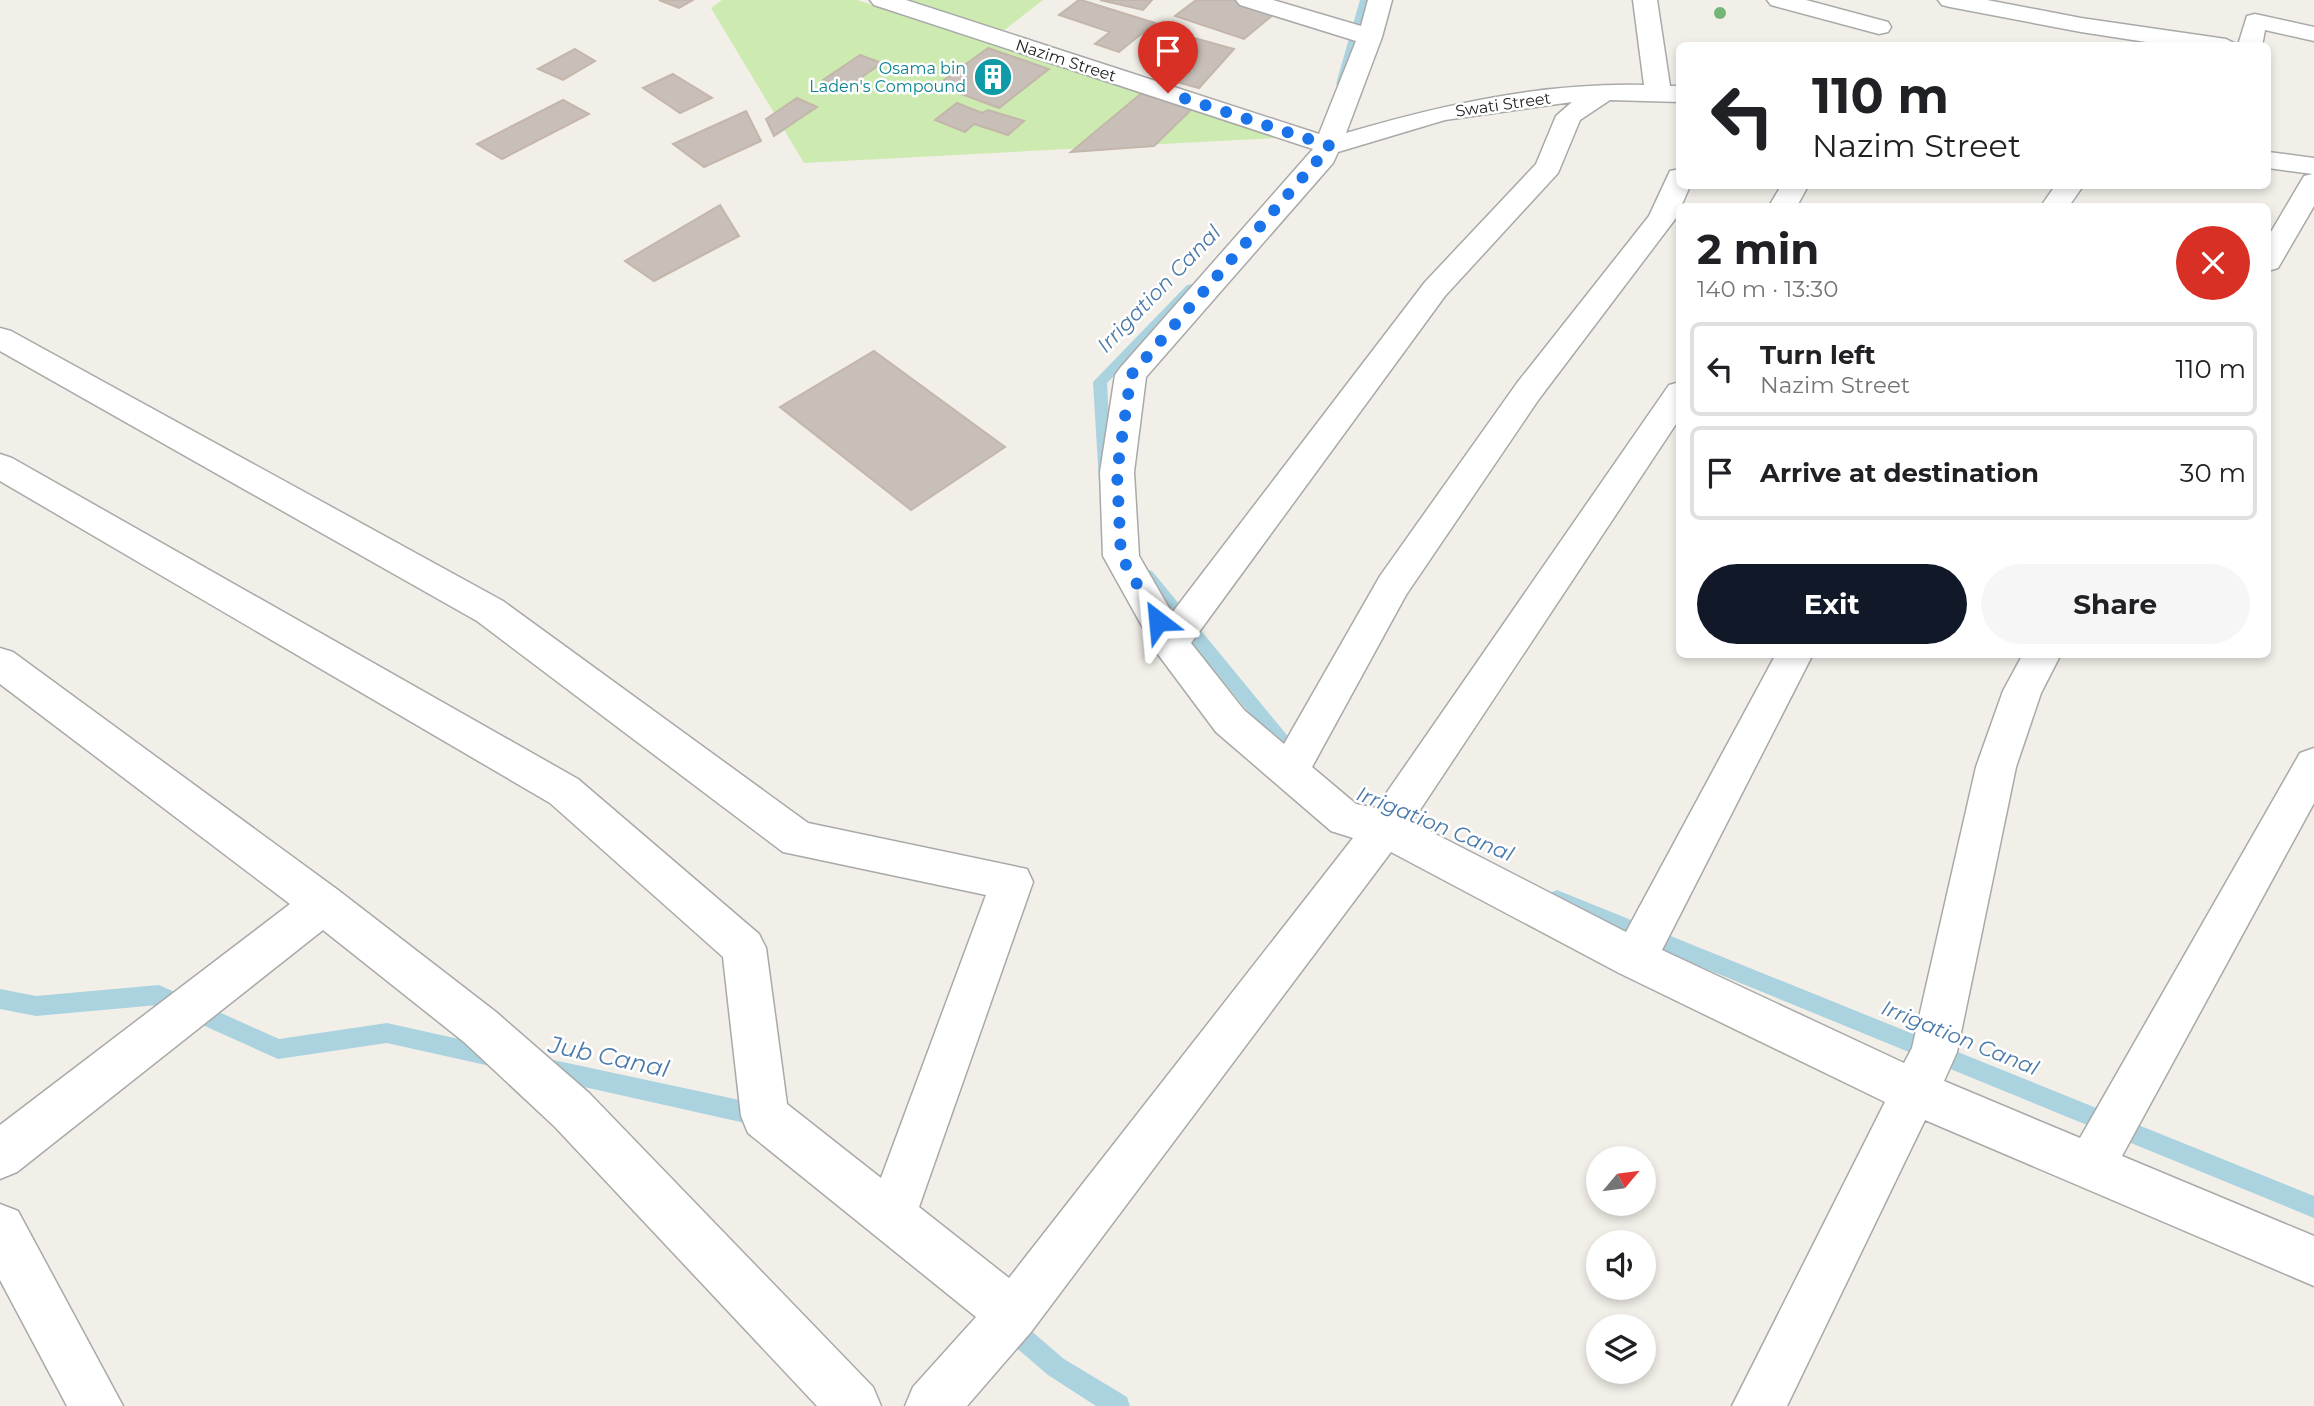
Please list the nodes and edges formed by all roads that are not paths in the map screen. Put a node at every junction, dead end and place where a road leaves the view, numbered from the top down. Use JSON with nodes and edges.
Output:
{"nodes":[{"id":1,"x":882,"y":0,"type":"edge"},
{"id":2,"x":1248,"y":0,"type":"edge"},
{"id":3,"x":1645,"y":0,"type":"edge"},
{"id":4,"x":1779,"y":0,"type":"edge"},
{"id":5,"x":1950,"y":0,"type":"edge"},
{"id":6,"x":1375,"y":18,"type":"edge"},
{"id":7,"x":1879,"y":27,"type":"edge"},
{"id":8,"x":2314,"y":34,"type":"edge"},
{"id":9,"x":2198,"y":42,"type":"edge"},
{"id":10,"x":2251,"y":42,"type":"edge"},
{"id":11,"x":1604,"y":92,"type":"junction"},
{"id":12,"x":1669,"y":94,"type":"edge"},
{"id":13,"x":1330,"y":146,"type":"junction"},
{"id":14,"x":2271,"y":160,"type":"edge"},
{"id":15,"x":2314,"y":166,"type":"edge"},
{"id":16,"x":2314,"y":182,"type":"edge"},
{"id":17,"x":1676,"y":186,"type":"edge"},
{"id":18,"x":2271,"y":257,"type":"edge"},
{"id":19,"x":0,"y":338,"type":"edge"},
{"id":20,"x":1676,"y":399,"type":"edge"},
{"id":21,"x":0,"y":466,"type":"edge"},
{"id":22,"x":1170,"y":643,"type":"junction"},
{"id":23,"x":1793,"y":658,"type":"edge"},
{"id":24,"x":2041,"y":658,"type":"edge"},
{"id":25,"x":0,"y":663,"type":"edge"},
{"id":26,"x":2314,"y":765,"type":"edge"},
{"id":27,"x":1289,"y":772,"type":"junction"},
{"id":28,"x":1385,"y":828,"type":"junction"},
{"id":29,"x":323,"y":904,"type":"junction"},
{"id":30,"x":1635,"y":959,"type":"junction"},
{"id":31,"x":1912,"y":1091,"type":"junction"},
{"id":32,"x":0,"y":1155,"type":"edge"},
{"id":33,"x":2090,"y":1167,"type":"junction"},
{"id":34,"x":891,"y":1217,"type":"junction"},
{"id":35,"x":0,"y":1229,"type":"edge"},
{"id":36,"x":2314,"y":1261,"type":"edge"},
{"id":37,"x":1013,"y":1314,"type":"junction"},
{"id":38,"x":96,"y":1406,"type":"edge"},
{"id":39,"x":854,"y":1406,"type":"edge"},
{"id":40,"x":932,"y":1406,"type":"edge"},
{"id":41,"x":1759,"y":1406,"type":"edge"}],
"edges":[{"from":1,"to":13,"type":"street","name":"Nazim Street"},
{"from":2,"to":6,"type":"street"},
{"from":3,"to":12,"type":"street"},
{"from":4,"to":7,"type":"street"},
{"from":5,"to":9,"type":"street"},
{"from":6,"to":13,"type":"street"},
{"from":8,"to":10,"type":"street"},
{"from":11,"to":12,"type":"street","name":"Swati Street"},
{"from":11,"to":13,"type":"street","name":"Swati Street"},
{"from":11,"to":22,"type":"street"},
{"from":13,"to":22,"type":"street"},
{"from":14,"to":15,"type":"street"},
{"from":16,"to":18,"type":"street"},
{"from":17,"to":27,"type":"street"},
{"from":19,"to":34,"type":"street"},
{"from":20,"to":28,"type":"street"},
{"from":21,"to":34,"type":"street"},
{"from":22,"to":27,"type":"street"},
{"from":23,"to":30,"type":"street"},
{"from":24,"to":31,"type":"street"},
{"from":25,"to":29,"type":"street"},
{"from":26,"to":33,"type":"street"},
{"from":27,"to":28,"type":"street"},
{"from":28,"to":30,"type":"street"},
{"from":28,"to":37,"type":"street"},
{"from":29,"to":32,"type":"street"},
{"from":29,"to":39,"type":"street"},
{"from":30,"to":31,"type":"street"},
{"from":31,"to":33,"type":"street"},
{"from":31,"to":41,"type":"street"},
{"from":33,"to":36,"type":"street"},
{"from":34,"to":37,"type":"street"},
{"from":35,"to":38,"type":"street"},
{"from":37,"to":40,"type":"street"}]}
